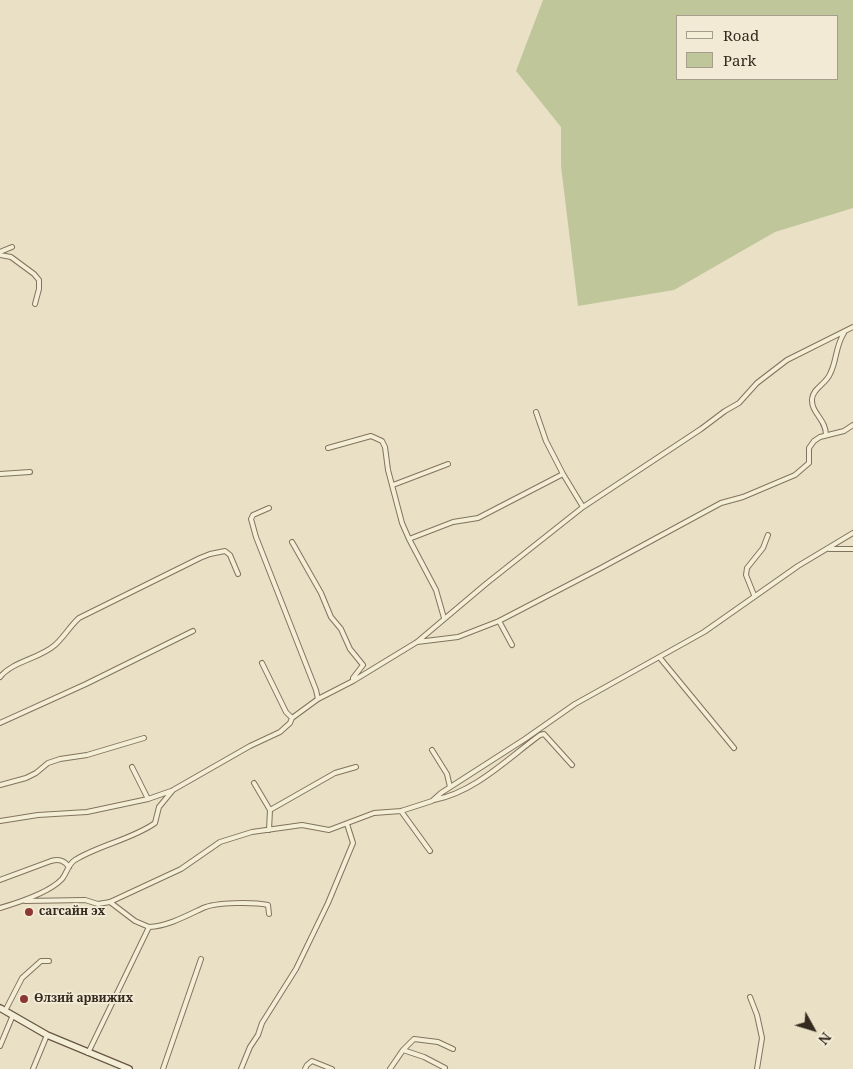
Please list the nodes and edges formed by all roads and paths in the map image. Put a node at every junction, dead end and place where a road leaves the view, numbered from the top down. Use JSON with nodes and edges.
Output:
{"nodes":[{"id":1,"x":12,"y":247,"type":"dead end"},
{"id":2,"x":0,"y":253,"type":"edge"},
{"id":3,"x":35,"y":304,"type":"dead end"},
{"id":4,"x":853,"y":327,"type":"edge"},
{"id":5,"x":845,"y":331,"type":"junction"},
{"id":6,"x":536,"y":412,"type":"dead end"},
{"id":7,"x":853,"y":425,"type":"edge"},
{"id":8,"x":826,"y":435,"type":"junction"},
{"id":9,"x":328,"y":448,"type":"dead end"},
{"id":10,"x":448,"y":464,"type":"dead end"},
{"id":11,"x":30,"y":472,"type":"dead end"},
{"id":12,"x":0,"y":474,"type":"edge"},
{"id":13,"x":563,"y":474,"type":"junction"},
{"id":14,"x":393,"y":485,"type":"junction"},
{"id":15,"x":583,"y":507,"type":"junction"},
{"id":16,"x":269,"y":508,"type":"dead end"},
{"id":17,"x":853,"y":533,"type":"edge"},
{"id":18,"x":768,"y":535,"type":"dead end"},
{"id":19,"x":409,"y":539,"type":"junction"},
{"id":20,"x":292,"y":542,"type":"dead end"},
{"id":21,"x":827,"y":548,"type":"junction"},
{"id":22,"x":853,"y":548,"type":"edge"},
{"id":23,"x":238,"y":574,"type":"dead end"},
{"id":24,"x":754,"y":596,"type":"junction"},
{"id":25,"x":444,"y":618,"type":"junction"},
{"id":26,"x":499,"y":621,"type":"junction"},
{"id":27,"x":193,"y":631,"type":"dead end"},
{"id":28,"x":417,"y":642,"type":"junction"},
{"id":29,"x":512,"y":645,"type":"dead end"},
{"id":30,"x":660,"y":658,"type":"junction"},
{"id":31,"x":262,"y":664,"type":"dead end"},
{"id":32,"x":0,"y":677,"type":"edge"},
{"id":33,"x":353,"y":682,"type":"junction"},
{"id":34,"x":318,"y":699,"type":"junction"},
{"id":35,"x":292,"y":718,"type":"junction"},
{"id":36,"x":0,"y":723,"type":"edge"},
{"id":37,"x":144,"y":738,"type":"dead end"},
{"id":38,"x":525,"y":740,"type":"junction"},
{"id":39,"x":734,"y":748,"type":"dead end"},
{"id":40,"x":432,"y":750,"type":"dead end"},
{"id":41,"x":519,"y":750,"type":"junction"},
{"id":42,"x":572,"y":766,"type":"dead end"},
{"id":43,"x":132,"y":767,"type":"dead end"},
{"id":44,"x":356,"y":767,"type":"dead end"},
{"id":45,"x":254,"y":783,"type":"dead end"},
{"id":46,"x":0,"y":785,"type":"edge"},
{"id":47,"x":450,"y":787,"type":"junction"},
{"id":48,"x":173,"y":790,"type":"junction"},
{"id":49,"x":148,"y":799,"type":"junction"},
{"id":50,"x":432,"y":801,"type":"junction"},
{"id":51,"x":270,"y":810,"type":"junction"},
{"id":52,"x":401,"y":811,"type":"junction"},
{"id":53,"x":0,"y":821,"type":"edge"},
{"id":54,"x":347,"y":824,"type":"junction"},
{"id":55,"x":269,"y":830,"type":"junction"},
{"id":56,"x":430,"y":851,"type":"dead end"},
{"id":57,"x":69,"y":867,"type":"junction"},
{"id":58,"x":0,"y":880,"type":"edge"},
{"id":59,"x":25,"y":901,"type":"junction"},
{"id":60,"x":110,"y":902,"type":"junction"},
{"id":61,"x":0,"y":908,"type":"edge"},
{"id":62,"x":269,"y":914,"type":"dead end"},
{"id":63,"x":149,"y":927,"type":"junction"},
{"id":64,"x":201,"y":959,"type":"dead end"},
{"id":65,"x":49,"y":961,"type":"dead end"},
{"id":66,"x":750,"y":997,"type":"dead end"},
{"id":67,"x":2,"y":1009,"type":"edge"},
{"id":68,"x":13,"y":1015,"type":"junction"},
{"id":69,"x":47,"y":1035,"type":"junction"},
{"id":70,"x":0,"y":1046,"type":"edge"},
{"id":71,"x":453,"y":1049,"type":"dead end"},
{"id":72,"x":402,"y":1050,"type":"junction"},
{"id":73,"x":88,"y":1053,"type":"junction"},
{"id":74,"x":445,"y":1068,"type":"dead end"},
{"id":75,"x":33,"y":1069,"type":"edge"},
{"id":76,"x":129,"y":1069,"type":"edge"},
{"id":77,"x":164,"y":1069,"type":"edge"},
{"id":78,"x":241,"y":1069,"type":"edge"},
{"id":79,"x":305,"y":1069,"type":"edge"},
{"id":80,"x":332,"y":1069,"type":"edge"},
{"id":81,"x":390,"y":1069,"type":"edge"},
{"id":82,"x":757,"y":1069,"type":"edge"}],
"edges":[{"from":1,"to":2,"type":"street"},
{"from":2,"to":3,"type":"street"},
{"from":4,"to":5,"type":"street"},
{"from":5,"to":8,"type":"street"},
{"from":5,"to":15,"type":"street"},
{"from":6,"to":13,"type":"street"},
{"from":7,"to":8,"type":"street"},
{"from":8,"to":26,"type":"street"},
{"from":9,"to":14,"type":"street"},
{"from":10,"to":14,"type":"street"},
{"from":11,"to":12,"type":"street"},
{"from":13,"to":15,"type":"street"},
{"from":13,"to":19,"type":"street"},
{"from":14,"to":19,"type":"street"},
{"from":15,"to":25,"type":"street"},
{"from":16,"to":34,"type":"street"},
{"from":17,"to":21,"type":"street"},
{"from":18,"to":24,"type":"street"},
{"from":19,"to":25,"type":"street"},
{"from":20,"to":33,"type":"street"},
{"from":21,"to":22,"type":"street"},
{"from":21,"to":24,"type":"street"},
{"from":23,"to":32,"type":"street"},
{"from":24,"to":30,"type":"street"},
{"from":25,"to":28,"type":"street"},
{"from":26,"to":28,"type":"street"},
{"from":26,"to":29,"type":"street"},
{"from":27,"to":36,"type":"street"},
{"from":28,"to":33,"type":"street"},
{"from":30,"to":38,"type":"street"},
{"from":30,"to":39,"type":"street"},
{"from":31,"to":35,"type":"street"},
{"from":33,"to":34,"type":"street"},
{"from":34,"to":35,"type":"street"},
{"from":35,"to":48,"type":"street"},
{"from":37,"to":46,"type":"street"},
{"from":38,"to":41,"type":"street"},
{"from":38,"to":47,"type":"street"},
{"from":40,"to":47,"type":"street"},
{"from":41,"to":42,"type":"street"},
{"from":41,"to":50,"type":"street"},
{"from":43,"to":49,"type":"street"},
{"from":44,"to":51,"type":"street"},
{"from":45,"to":51,"type":"street"},
{"from":47,"to":50,"type":"street"},
{"from":48,"to":49,"type":"street"},
{"from":48,"to":57,"type":"street"},
{"from":49,"to":53,"type":"street"},
{"from":50,"to":52,"type":"street"},
{"from":51,"to":55,"type":"street"},
{"from":52,"to":54,"type":"street"},
{"from":52,"to":56,"type":"street"},
{"from":54,"to":55,"type":"street"},
{"from":54,"to":78,"type":"street"},
{"from":55,"to":60,"type":"street"},
{"from":57,"to":58,"type":"street"},
{"from":57,"to":59,"type":"street"},
{"from":59,"to":60,"type":"street"},
{"from":59,"to":61,"type":"street"},
{"from":60,"to":63,"type":"street"},
{"from":62,"to":63,"type":"street"},
{"from":63,"to":73,"type":"street"},
{"from":64,"to":77,"type":"street"},
{"from":65,"to":67,"type":"street"},
{"from":66,"to":82,"type":"street"},
{"from":67,"to":68,"type":"main road"},
{"from":68,"to":69,"type":"main road"},
{"from":68,"to":70,"type":"street"},
{"from":69,"to":73,"type":"main road"},
{"from":69,"to":75,"type":"street"},
{"from":71,"to":72,"type":"street"},
{"from":72,"to":74,"type":"street"},
{"from":72,"to":81,"type":"street"},
{"from":73,"to":76,"type":"main road"},
{"from":79,"to":80,"type":"street"}]}
